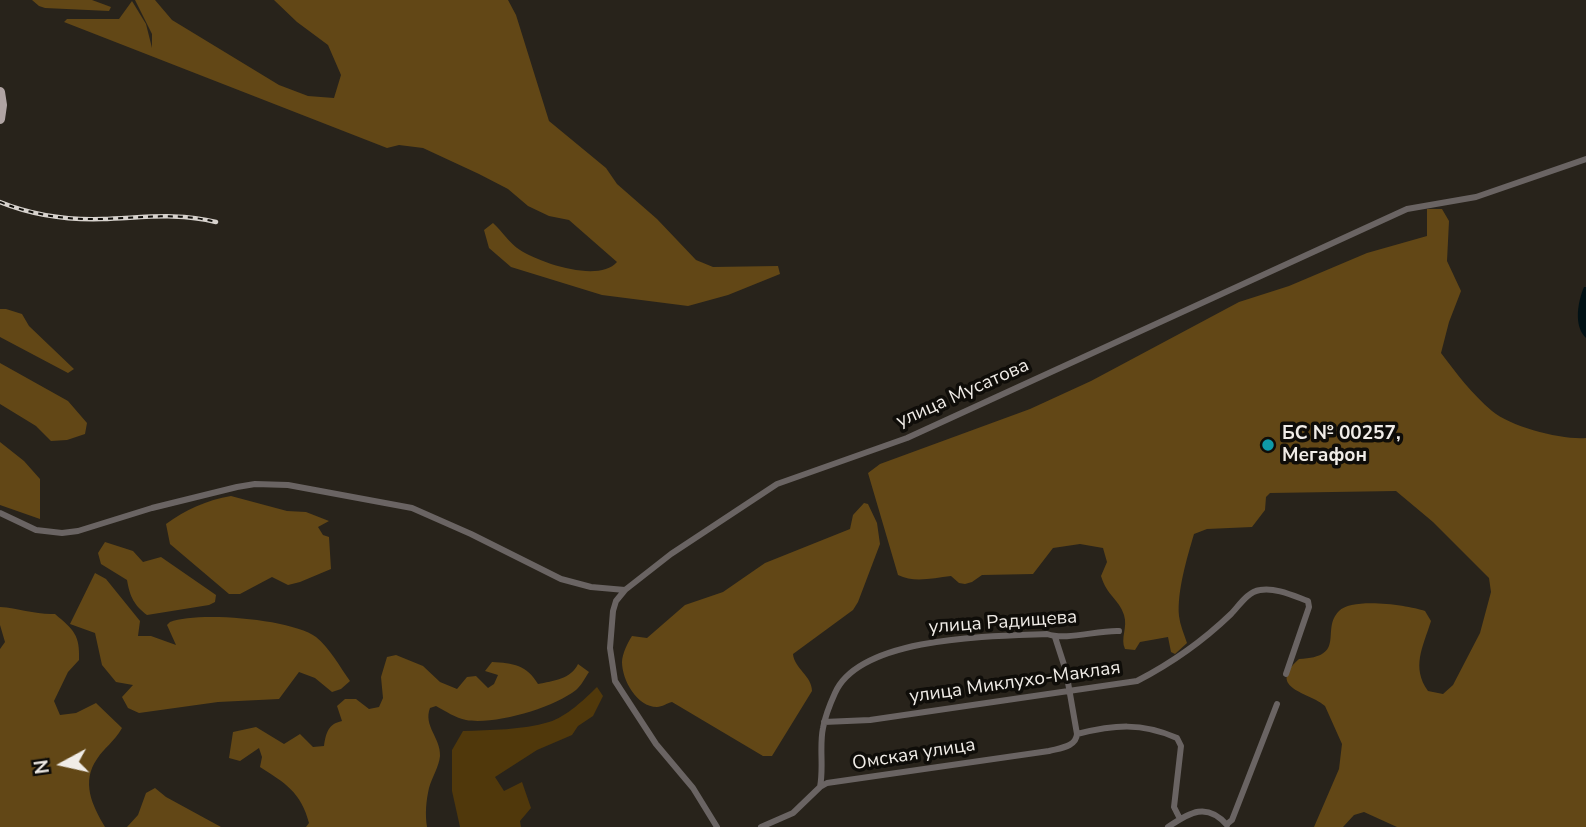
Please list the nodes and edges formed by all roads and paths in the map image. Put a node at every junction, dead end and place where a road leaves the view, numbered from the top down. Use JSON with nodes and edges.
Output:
{"nodes":[{"id":1,"x":0,"y":92,"type":"edge"},
{"id":2,"x":0,"y":120,"type":"edge"},
{"id":3,"x":1586,"y":159,"type":"edge"},
{"id":4,"x":0,"y":513,"type":"edge"},
{"id":5,"x":625,"y":590,"type":"junction"},
{"id":6,"x":1119,"y":631,"type":"dead end"},
{"id":7,"x":1055,"y":637,"type":"junction"},
{"id":8,"x":1286,"y":674,"type":"dead end"},
{"id":9,"x":1070,"y":691,"type":"junction"},
{"id":10,"x":1277,"y":704,"type":"dead end"},
{"id":11,"x":824,"y":722,"type":"junction"},
{"id":12,"x":1077,"y":734,"type":"junction"},
{"id":13,"x":820,"y":787,"type":"junction"},
{"id":14,"x":1180,"y":819,"type":"junction"},
{"id":15,"x":1227,"y":825,"type":"edge"},
{"id":16,"x":717,"y":827,"type":"edge"},
{"id":17,"x":761,"y":827,"type":"edge"},
{"id":18,"x":1168,"y":827,"type":"edge"}],
"edges":[{"from":1,"to":2,"type":"main road"},
{"from":3,"to":5,"type":"street","name":"улица Мусатова"},
{"from":4,"to":5,"type":"street"},
{"from":5,"to":16,"type":"street","name":"улица Мусатова"},
{"from":6,"to":7,"type":"street","name":"улица Радищева"},
{"from":7,"to":9,"type":"street"},
{"from":7,"to":11,"type":"street","name":"улица Радищева"},
{"from":8,"to":9,"type":"street","name":"улица Миклухо-Маклая"},
{"from":9,"to":11,"type":"street","name":"улица Миклухо-Маклая"},
{"from":9,"to":12,"type":"street"},
{"from":10,"to":15,"type":"street"},
{"from":11,"to":13,"type":"street","name":"улица Радищева"},
{"from":12,"to":13,"type":"street","name":"Омская улица"},
{"from":12,"to":14,"type":"street","name":"Омская улица"},
{"from":13,"to":17,"type":"street"},
{"from":14,"to":15,"type":"street"},
{"from":14,"to":18,"type":"street"}]}
